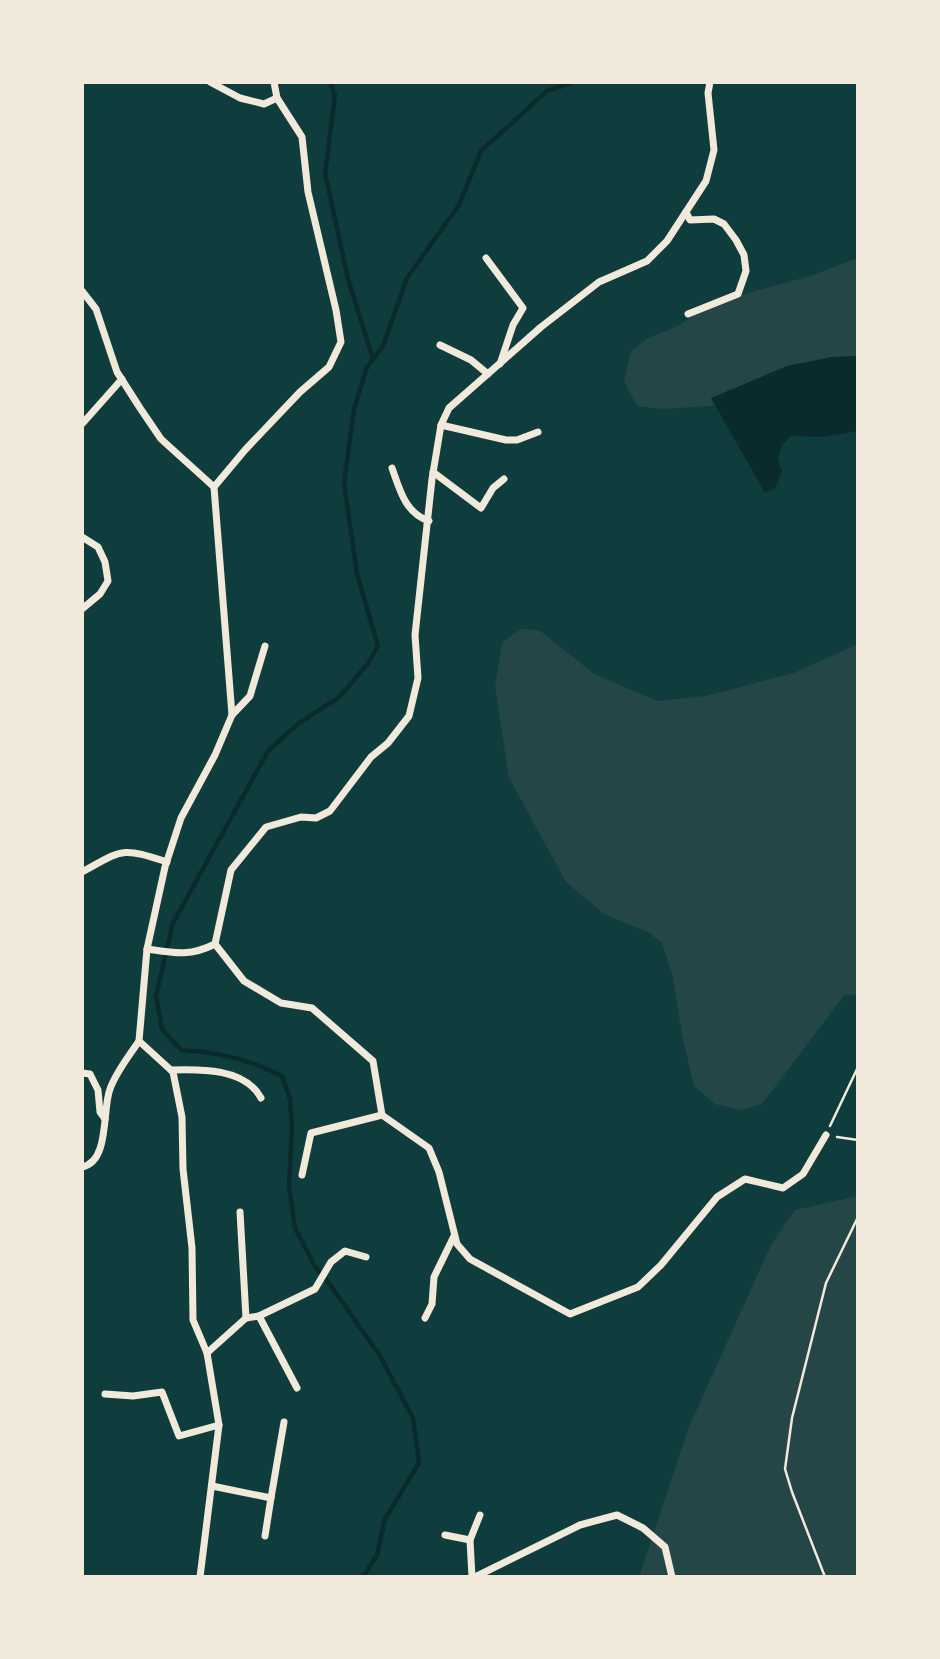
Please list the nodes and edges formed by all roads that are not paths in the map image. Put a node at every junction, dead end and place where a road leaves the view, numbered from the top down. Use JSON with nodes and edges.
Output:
{"nodes":[{"id":1,"x":210,"y":82,"type":"edge"},
{"id":2,"x":274,"y":82,"type":"edge"},
{"id":3,"x":710,"y":82,"type":"edge"},
{"id":4,"x":277,"y":98,"type":"junction"},
{"id":5,"x":686,"y":212,"type":"junction"},
{"id":6,"x":486,"y":258,"type":"dead end"},
{"id":7,"x":82,"y":291,"type":"edge"},
{"id":8,"x":688,"y":314,"type":"dead end"},
{"id":9,"x":440,"y":345,"type":"dead end"},
{"id":10,"x":500,"y":364,"type":"junction"},
{"id":11,"x":488,"y":374,"type":"junction"},
{"id":12,"x":122,"y":380,"type":"junction"},
{"id":13,"x":82,"y":425,"type":"edge"},
{"id":14,"x":441,"y":425,"type":"junction"},
{"id":15,"x":538,"y":432,"type":"dead end"},
{"id":16,"x":392,"y":468,"type":"dead end"},
{"id":17,"x":433,"y":472,"type":"junction"},
{"id":18,"x":504,"y":479,"type":"dead end"},
{"id":19,"x":214,"y":487,"type":"junction"},
{"id":20,"x":429,"y":521,"type":"junction"},
{"id":21,"x":82,"y":537,"type":"edge"},
{"id":22,"x":82,"y":609,"type":"edge"},
{"id":23,"x":265,"y":646,"type":"dead end"},
{"id":24,"x":232,"y":715,"type":"junction"},
{"id":25,"x":167,"y":862,"type":"junction"},
{"id":26,"x":82,"y":872,"type":"edge"},
{"id":27,"x":215,"y":944,"type":"junction"},
{"id":28,"x":147,"y":949,"type":"junction"},
{"id":29,"x":139,"y":1041,"type":"junction"},
{"id":30,"x":171,"y":1070,"type":"junction"},
{"id":31,"x":82,"y":1073,"type":"edge"},
{"id":32,"x":261,"y":1098,"type":"dead end"},
{"id":33,"x":382,"y":1115,"type":"junction"},
{"id":34,"x":105,"y":1119,"type":"junction"},
{"id":35,"x":826,"y":1135,"type":"road end"},
{"id":36,"x":82,"y":1167,"type":"edge"},
{"id":37,"x":303,"y":1175,"type":"dead end"},
{"id":38,"x":240,"y":1212,"type":"dead end"},
{"id":39,"x":455,"y":1235,"type":"junction"},
{"id":40,"x":366,"y":1257,"type":"dead end"},
{"id":41,"x":259,"y":1316,"type":"junction"},
{"id":42,"x":246,"y":1318,"type":"junction"},
{"id":43,"x":425,"y":1318,"type":"dead end"},
{"id":44,"x":207,"y":1353,"type":"junction"},
{"id":45,"x":297,"y":1388,"type":"dead end"},
{"id":46,"x":105,"y":1394,"type":"dead end"},
{"id":47,"x":284,"y":1422,"type":"dead end"},
{"id":48,"x":219,"y":1425,"type":"junction"},
{"id":49,"x":212,"y":1486,"type":"junction"},
{"id":50,"x":271,"y":1498,"type":"junction"},
{"id":51,"x":480,"y":1515,"type":"dead end"},
{"id":52,"x":445,"y":1535,"type":"dead end"},
{"id":53,"x":265,"y":1536,"type":"dead end"},
{"id":54,"x":470,"y":1540,"type":"junction"},
{"id":55,"x":200,"y":1577,"type":"edge"},
{"id":56,"x":474,"y":1577,"type":"edge"},
{"id":57,"x":673,"y":1577,"type":"edge"}],
"edges":[{"from":1,"to":4,"type":"street"},
{"from":2,"to":4,"type":"street"},
{"from":3,"to":5,"type":"street"},
{"from":4,"to":19,"type":"street"},
{"from":5,"to":8,"type":"street"},
{"from":5,"to":10,"type":"street"},
{"from":6,"to":10,"type":"street"},
{"from":7,"to":12,"type":"street"},
{"from":9,"to":11,"type":"street"},
{"from":10,"to":11,"type":"street"},
{"from":11,"to":14,"type":"street"},
{"from":12,"to":13,"type":"street"},
{"from":12,"to":19,"type":"street"},
{"from":14,"to":15,"type":"street"},
{"from":14,"to":17,"type":"street"},
{"from":16,"to":20,"type":"street"},
{"from":17,"to":18,"type":"street"},
{"from":17,"to":20,"type":"street"},
{"from":19,"to":24,"type":"street"},
{"from":20,"to":27,"type":"street"},
{"from":21,"to":22,"type":"street"},
{"from":23,"to":24,"type":"street"},
{"from":24,"to":25,"type":"street"},
{"from":25,"to":26,"type":"street"},
{"from":25,"to":28,"type":"street"},
{"from":27,"to":28,"type":"street"},
{"from":27,"to":33,"type":"street"},
{"from":28,"to":29,"type":"street"},
{"from":29,"to":30,"type":"street"},
{"from":29,"to":34,"type":"street"},
{"from":30,"to":32,"type":"street"},
{"from":30,"to":44,"type":"street"},
{"from":31,"to":34,"type":"street"},
{"from":33,"to":37,"type":"street"},
{"from":33,"to":39,"type":"street"},
{"from":34,"to":36,"type":"street"},
{"from":35,"to":39,"type":"street"},
{"from":38,"to":42,"type":"street"},
{"from":39,"to":43,"type":"street"},
{"from":40,"to":41,"type":"street"},
{"from":41,"to":42,"type":"street"},
{"from":41,"to":45,"type":"street"},
{"from":42,"to":44,"type":"street"},
{"from":44,"to":48,"type":"street"},
{"from":46,"to":48,"type":"street"},
{"from":47,"to":50,"type":"street"},
{"from":48,"to":49,"type":"street"},
{"from":49,"to":50,"type":"street"},
{"from":49,"to":55,"type":"street"},
{"from":50,"to":53,"type":"street"},
{"from":51,"to":54,"type":"street"},
{"from":52,"to":54,"type":"street"},
{"from":54,"to":56,"type":"street"},
{"from":56,"to":57,"type":"street"}]}
